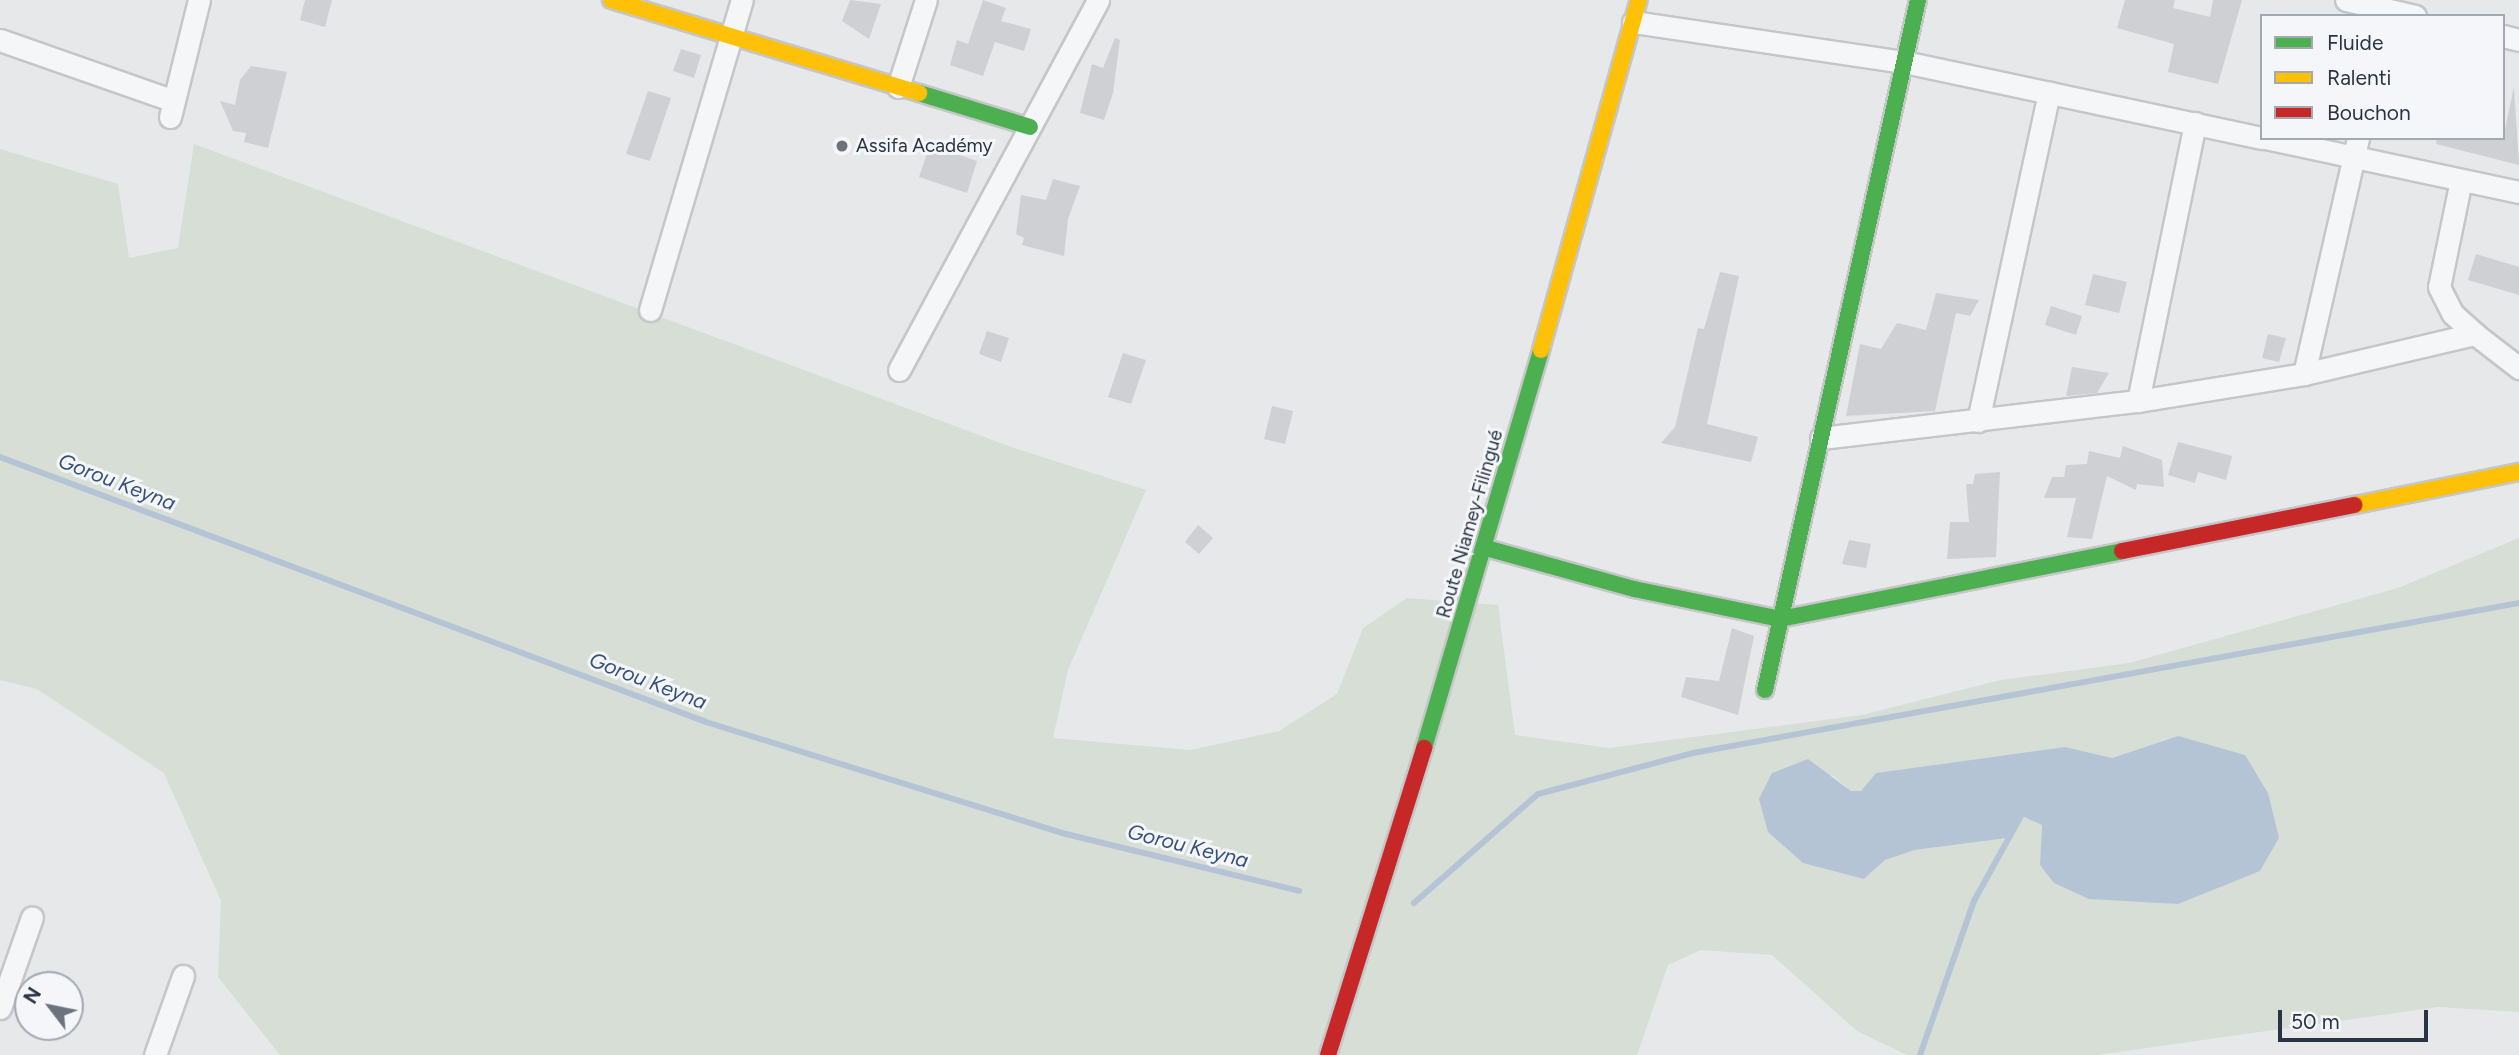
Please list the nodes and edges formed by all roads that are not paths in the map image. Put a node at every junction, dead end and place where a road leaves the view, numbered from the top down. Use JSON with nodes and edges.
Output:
{"nodes":[{"id":1,"x":199,"y":0,"type":"edge"},
{"id":2,"x":611,"y":0,"type":"edge"},
{"id":3,"x":742,"y":0,"type":"edge"},
{"id":4,"x":926,"y":0,"type":"edge"},
{"id":5,"x":1098,"y":0,"type":"edge"},
{"id":6,"x":1639,"y":0,"type":"edge"},
{"id":7,"x":1918,"y":0,"type":"edge"},
{"id":8,"x":2346,"y":0,"type":"edge"},
{"id":9,"x":2388,"y":8,"type":"edge"},
{"id":10,"x":2408,"y":14,"type":"edge"},
{"id":11,"x":1633,"y":22,"type":"junction"},
{"id":12,"x":732,"y":36,"type":"junction"},
{"id":13,"x":0,"y":40,"type":"edge"},
{"id":14,"x":1904,"y":62,"type":"junction"},
{"id":15,"x":898,"y":87,"type":"junction"},
{"id":16,"x":2049,"y":93,"type":"junction"},
{"id":17,"x":2195,"y":123,"type":"junction"},
{"id":18,"x":1030,"y":127,"type":"junction"},
{"id":19,"x":2260,"y":137,"type":"edge"},
{"id":20,"x":2282,"y":140,"type":"edge"},
{"id":21,"x":2356,"y":148,"type":"edge"},
{"id":22,"x":2460,"y":180,"type":"junction"},
{"id":23,"x":2519,"y":192,"type":"edge"},
{"id":24,"x":650,"y":310,"type":"dead end"},
{"id":25,"x":2475,"y":334,"type":"junction"},
{"id":26,"x":2519,"y":368,"type":"edge"},
{"id":27,"x":899,"y":370,"type":"dead end"},
{"id":28,"x":2304,"y":374,"type":"junction"},
{"id":29,"x":2138,"y":401,"type":"junction"},
{"id":30,"x":1978,"y":421,"type":"junction"},
{"id":31,"x":1821,"y":438,"type":"junction"},
{"id":32,"x":2519,"y":472,"type":"edge"},
{"id":33,"x":1486,"y":548,"type":"junction"},
{"id":34,"x":1780,"y":619,"type":"junction"},
{"id":35,"x":1765,"y":690,"type":"dead end"},
{"id":36,"x":32,"y":917,"type":"dead end"},
{"id":37,"x":183,"y":976,"type":"dead end"},
{"id":38,"x":0,"y":1008,"type":"edge"},
{"id":39,"x":155,"y":1055,"type":"edge"},
{"id":40,"x":1328,"y":1055,"type":"edge"}],
"edges":[{"from":1,"to":13,"type":"street"},
{"from":2,"to":12,"type":"street"},
{"from":3,"to":12,"type":"street"},
{"from":4,"to":15,"type":"street"},
{"from":5,"to":18,"type":"street"},
{"from":6,"to":11,"type":"street","name":"Route Niamey-Filingué"},
{"from":7,"to":14,"type":"street"},
{"from":8,"to":9,"type":"street"},
{"from":9,"to":10,"type":"street"},
{"from":11,"to":14,"type":"street"},
{"from":11,"to":33,"type":"street","name":"Route Niamey-Filingué"},
{"from":12,"to":15,"type":"street"},
{"from":12,"to":24,"type":"street"},
{"from":14,"to":16,"type":"street"},
{"from":14,"to":31,"type":"street"},
{"from":15,"to":18,"type":"street"},
{"from":16,"to":17,"type":"street"},
{"from":16,"to":30,"type":"street"},
{"from":17,"to":19,"type":"street"},
{"from":17,"to":29,"type":"street"},
{"from":18,"to":27,"type":"street"},
{"from":20,"to":21,"type":"street"},
{"from":21,"to":22,"type":"street"},
{"from":21,"to":28,"type":"street"},
{"from":22,"to":23,"type":"street"},
{"from":22,"to":25,"type":"street"},
{"from":25,"to":26,"type":"street"},
{"from":25,"to":28,"type":"street"},
{"from":28,"to":29,"type":"street"},
{"from":29,"to":30,"type":"street"},
{"from":30,"to":31,"type":"street"},
{"from":31,"to":34,"type":"street"},
{"from":32,"to":34,"type":"street"},
{"from":33,"to":34,"type":"street"},
{"from":33,"to":40,"type":"street","name":"Route Niamey-Filingué"},
{"from":34,"to":35,"type":"street"},
{"from":36,"to":38,"type":"street"},
{"from":37,"to":39,"type":"street"}]}
